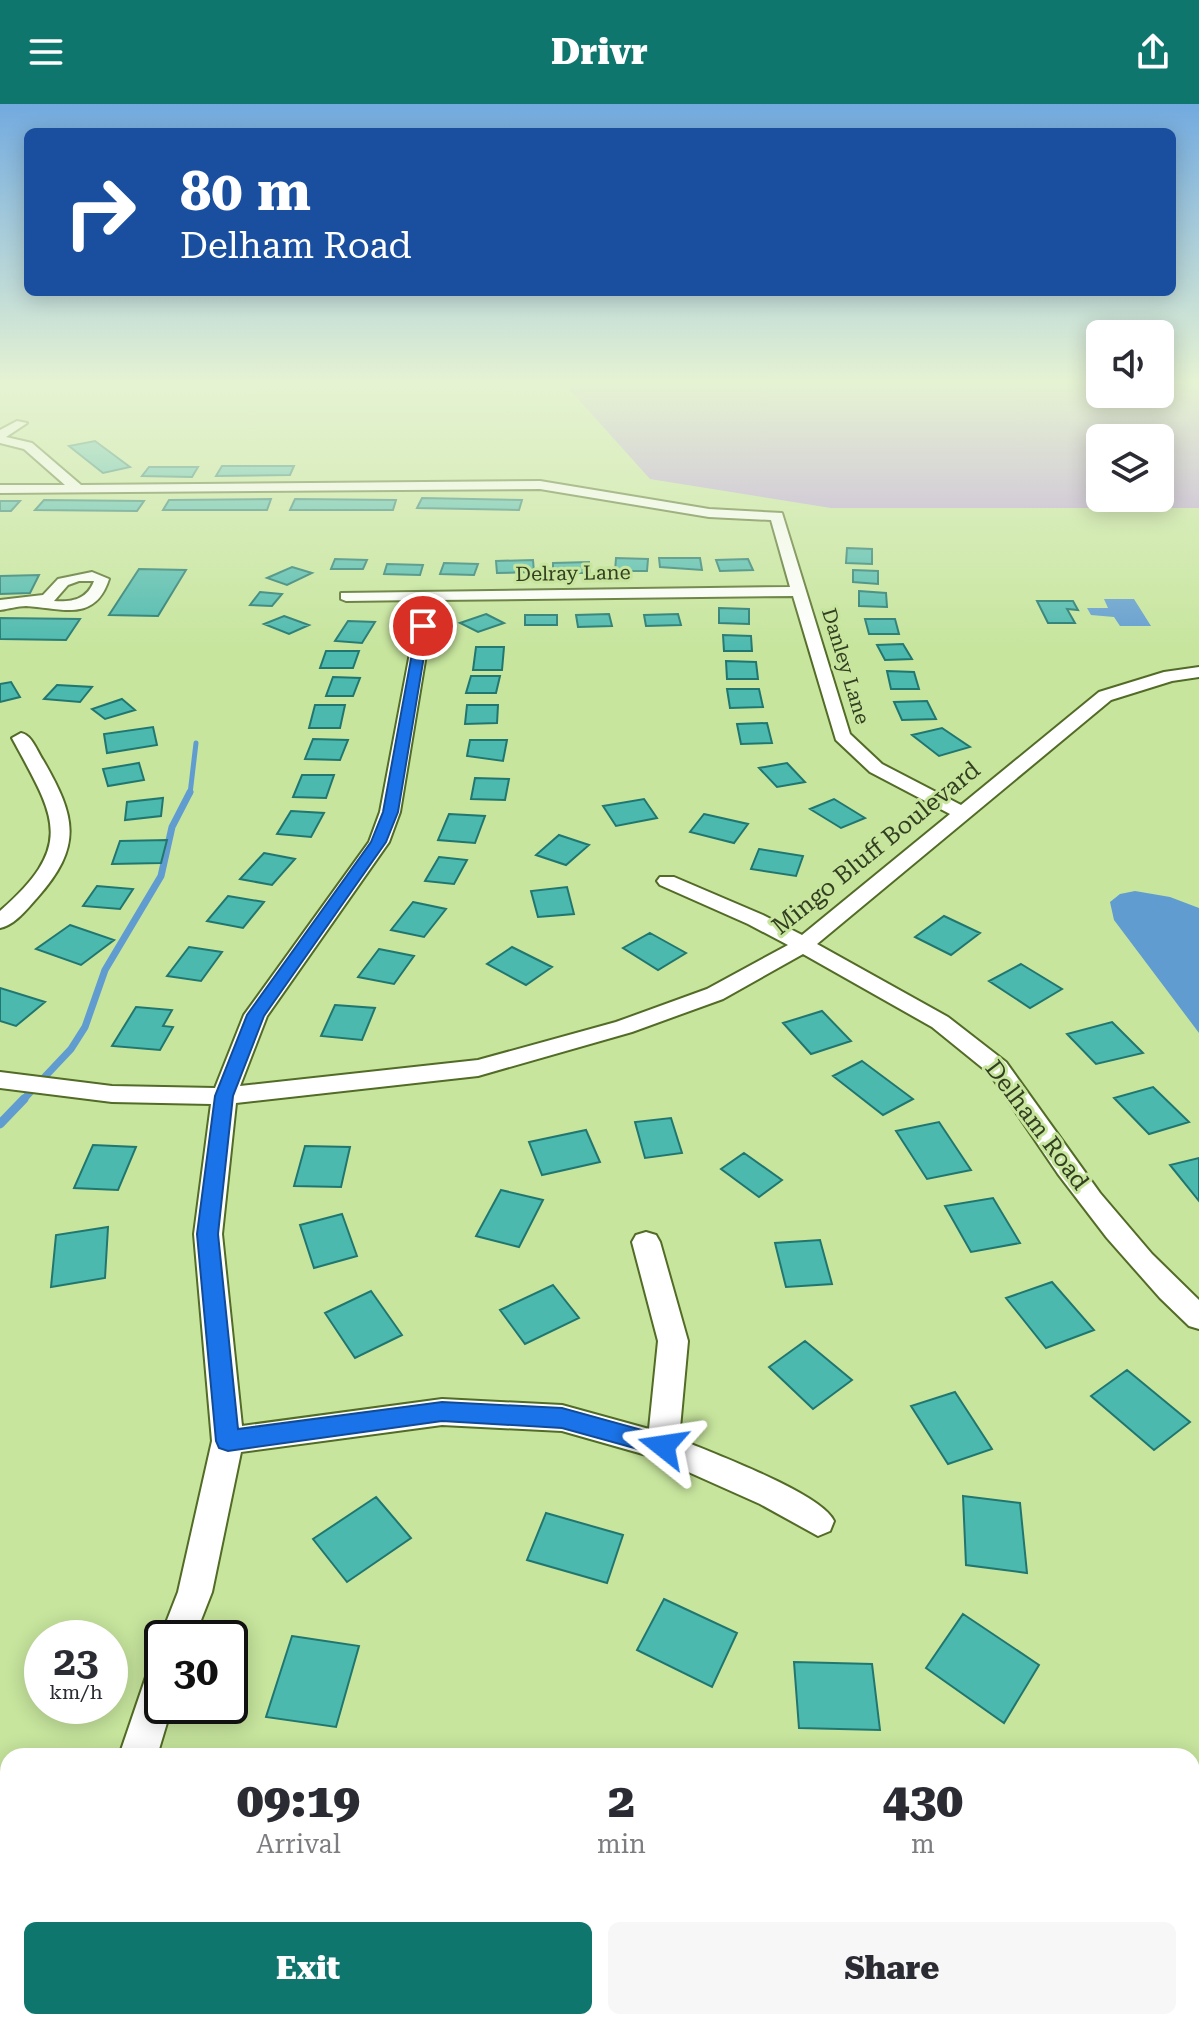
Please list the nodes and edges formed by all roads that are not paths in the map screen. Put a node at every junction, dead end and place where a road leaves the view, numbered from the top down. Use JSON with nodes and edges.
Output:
{"nodes":[{"id":1,"x":57,"y":471,"type":"edge"},
{"id":2,"x":0,"y":489,"type":"edge"},
{"id":3,"x":78,"y":489,"type":"junction"},
{"id":4,"x":800,"y":591,"type":"junction"},
{"id":5,"x":428,"y":595,"type":"junction"},
{"id":6,"x":346,"y":596,"type":"dead end"},
{"id":7,"x":32,"y":603,"type":"dead end"},
{"id":8,"x":0,"y":605,"type":"edge"},
{"id":9,"x":1199,"y":672,"type":"edge"},
{"id":10,"x":21,"y":738,"type":"dead end"},
{"id":11,"x":964,"y":814,"type":"junction"},
{"id":12,"x":667,"y":881,"type":"dead end"},
{"id":13,"x":0,"y":922,"type":"edge"},
{"id":14,"x":802,"y":946,"type":"junction"},
{"id":15,"x":0,"y":1080,"type":"edge"},
{"id":16,"x":224,"y":1096,"type":"junction"},
{"id":17,"x":646,"y":1242,"type":"dead end"},
{"id":18,"x":1199,"y":1318,"type":"edge"},
{"id":19,"x":228,"y":1441,"type":"junction"},
{"id":20,"x":663,"y":1446,"type":"junction"},
{"id":21,"x":818,"y":1521,"type":"dead end"},
{"id":22,"x":184,"y":1620,"type":"edge"},
{"id":23,"x":148,"y":1724,"type":"edge"},
{"id":24,"x":141,"y":1748,"type":"edge"}],
"edges":[{"from":1,"to":3,"type":"street"},
{"from":2,"to":3,"type":"street"},
{"from":3,"to":4,"type":"street","name":"Danley Lane"},
{"from":4,"to":5,"type":"street","name":"Delray Lane"},
{"from":4,"to":11,"type":"street","name":"Danley Lane"},
{"from":5,"to":6,"type":"street","name":"Delray Lane"},
{"from":5,"to":16,"type":"street"},
{"from":7,"to":8,"type":"street"},
{"from":9,"to":11,"type":"street","name":"Mingo Bluff Boulevard"},
{"from":10,"to":13,"type":"street"},
{"from":11,"to":14,"type":"street","name":"Mingo Bluff Boulevard"},
{"from":12,"to":14,"type":"street","name":"Delham Road"},
{"from":14,"to":16,"type":"street","name":"Mingo Bluff Boulevard"},
{"from":14,"to":18,"type":"street","name":"Delham Road"},
{"from":15,"to":16,"type":"street","name":"Mingo Bluff Boulevard"},
{"from":16,"to":19,"type":"street"},
{"from":17,"to":20,"type":"street"},
{"from":19,"to":20,"type":"street"},
{"from":19,"to":22,"type":"street"},
{"from":20,"to":21,"type":"street"},
{"from":23,"to":24,"type":"street"}]}
